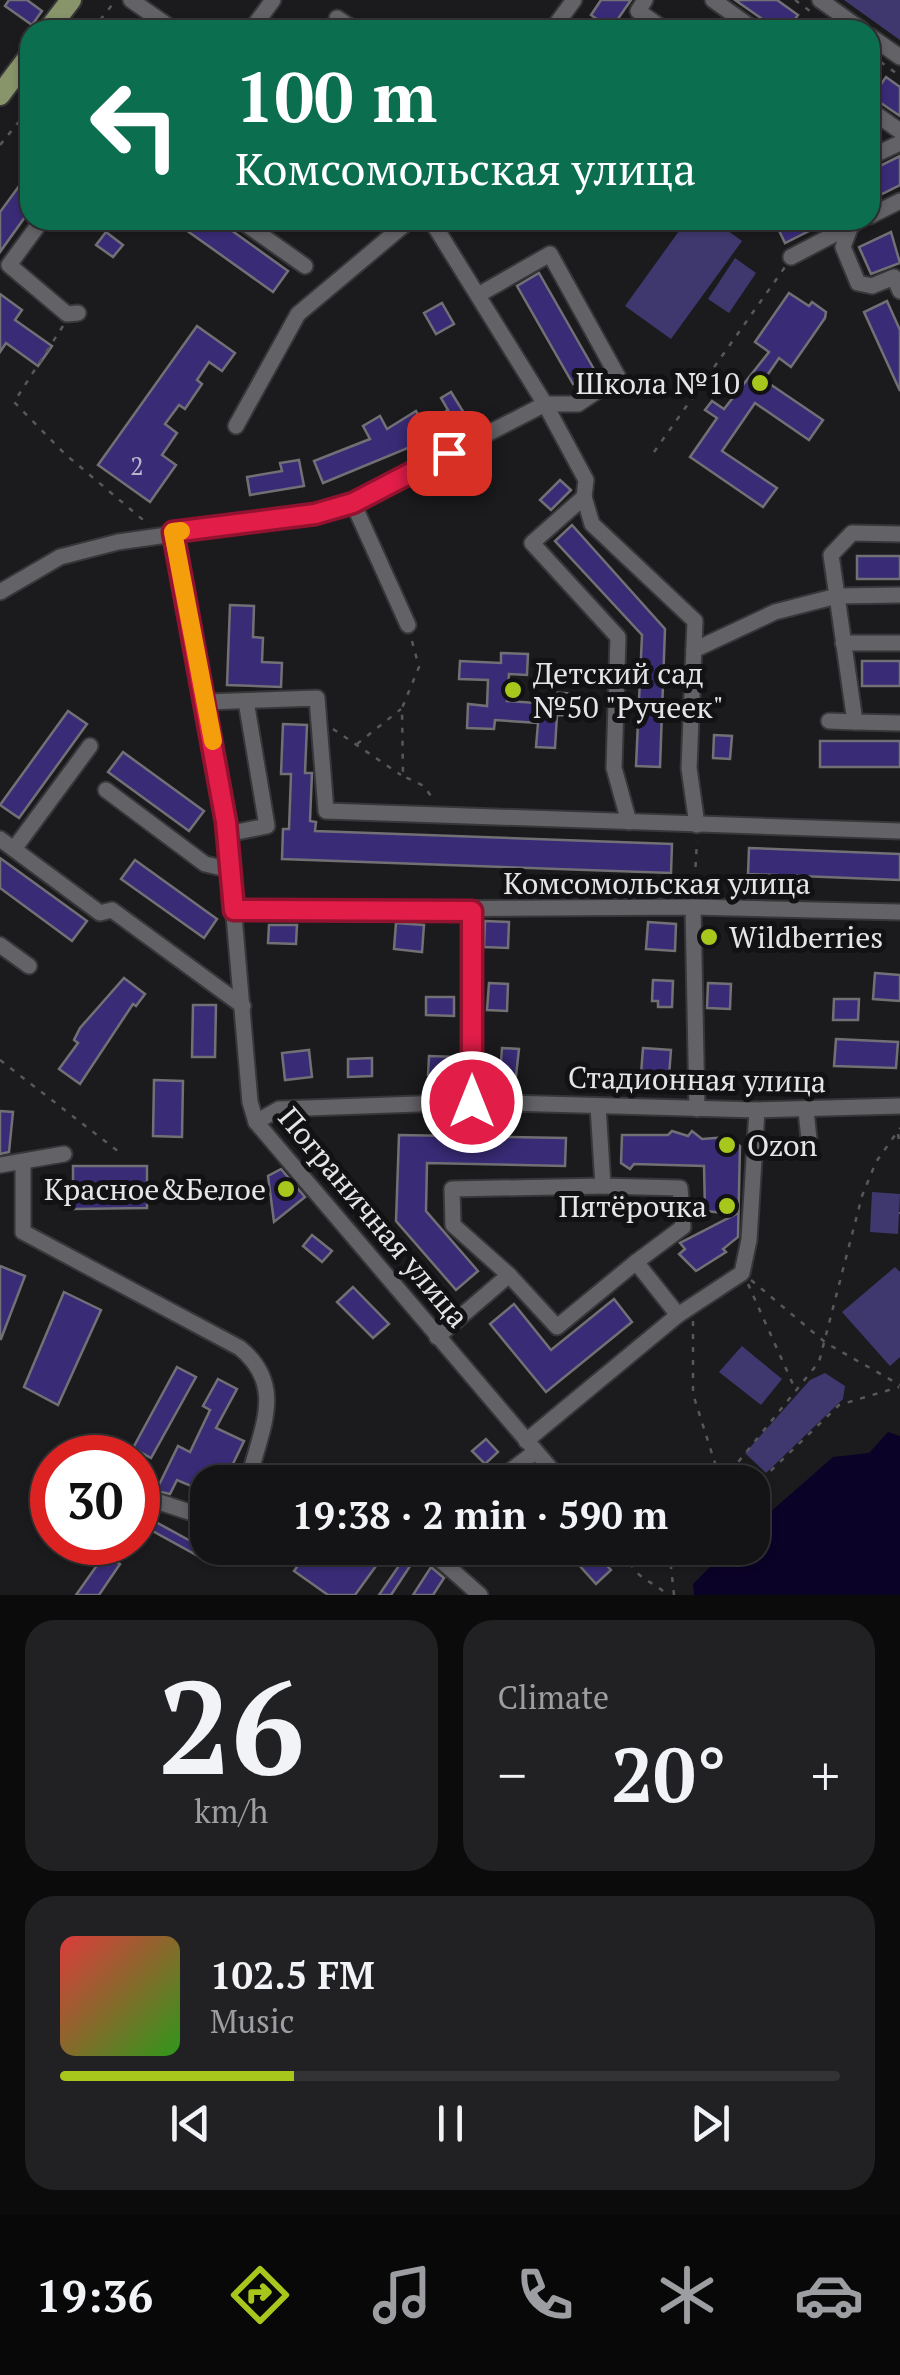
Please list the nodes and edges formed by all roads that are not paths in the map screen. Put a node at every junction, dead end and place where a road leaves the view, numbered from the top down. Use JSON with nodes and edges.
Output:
{"nodes":[{"id":1,"x":131,"y":0,"type":"edge"},
{"id":2,"x":645,"y":0,"type":"edge"},
{"id":3,"x":712,"y":0,"type":"edge"},
{"id":4,"x":820,"y":0,"type":"edge"},
{"id":5,"x":338,"y":18,"type":"dead end"},
{"id":6,"x":160,"y":20,"type":"edge"},
{"id":7,"x":341,"y":20,"type":"edge"},
{"id":8,"x":651,"y":20,"type":"edge"},
{"id":9,"x":741,"y":20,"type":"edge"},
{"id":10,"x":848,"y":20,"type":"edge"},
{"id":11,"x":20,"y":68,"type":"edge"},
{"id":12,"x":0,"y":95,"type":"edge"},
{"id":13,"x":35,"y":230,"type":"edge"},
{"id":14,"x":254,"y":230,"type":"edge"},
{"id":15,"x":398,"y":230,"type":"edge"},
{"id":16,"x":438,"y":230,"type":"edge"},
{"id":17,"x":840,"y":230,"type":"edge"},
{"id":18,"x":851,"y":230,"type":"edge"},
{"id":19,"x":791,"y":257,"type":"road end"},
{"id":20,"x":305,"y":266,"type":"dead end"},
{"id":21,"x":898,"y":281,"type":"edge"},
{"id":22,"x":478,"y":295,"type":"junction"},
{"id":23,"x":73,"y":314,"type":"road end"},
{"id":24,"x":546,"y":404,"type":"junction"},
{"id":25,"x":236,"y":426,"type":"dead end"},
{"id":26,"x":584,"y":497,"type":"junction"},
{"id":27,"x":353,"y":503,"type":"junction"},
{"id":28,"x":167,"y":534,"type":"junction"},
{"id":29,"x":900,"y":534,"type":"edge"},
{"id":30,"x":1,"y":584,"type":"edge"},
{"id":31,"x":900,"y":595,"type":"edge"},
{"id":32,"x":836,"y":596,"type":"junction"},
{"id":33,"x":408,"y":625,"type":"road end"},
{"id":34,"x":844,"y":643,"type":"junction"},
{"id":35,"x":900,"y":644,"type":"edge"},
{"id":36,"x":694,"y":650,"type":"junction"},
{"id":37,"x":246,"y":701,"type":"junction"},
{"id":38,"x":206,"y":702,"type":"junction"},
{"id":39,"x":829,"y":721,"type":"dead end"},
{"id":40,"x":856,"y":722,"type":"junction"},
{"id":41,"x":900,"y":722,"type":"edge"},
{"id":42,"x":90,"y":746,"type":"dead end"},
{"id":43,"x":106,"y":790,"type":"dead end"},
{"id":44,"x":630,"y":822,"type":"junction"},
{"id":45,"x":697,"y":825,"type":"junction"},
{"id":46,"x":900,"y":832,"type":"edge"},
{"id":47,"x":227,"y":834,"type":"junction"},
{"id":48,"x":0,"y":839,"type":"edge"},
{"id":49,"x":14,"y":849,"type":"junction"},
{"id":50,"x":230,"y":870,"type":"junction"},
{"id":51,"x":693,"y":907,"type":"junction"},
{"id":52,"x":234,"y":910,"type":"junction"},
{"id":53,"x":472,"y":911,"type":"junction"},
{"id":54,"x":900,"y":912,"type":"edge"},
{"id":55,"x":0,"y":945,"type":"edge"},
{"id":56,"x":29,"y":966,"type":"dead end"},
{"id":57,"x":243,"y":1006,"type":"junction"},
{"id":58,"x":472,"y":1102,"type":"junction"},
{"id":59,"x":598,"y":1106,"type":"junction"},
{"id":60,"x":900,"y":1106,"type":"edge"},
{"id":61,"x":698,"y":1109,"type":"junction"},
{"id":62,"x":757,"y":1110,"type":"junction"},
{"id":63,"x":806,"y":1110,"type":"junction"},
{"id":64,"x":256,"y":1122,"type":"junction"},
{"id":65,"x":808,"y":1139,"type":"dead end"},
{"id":66,"x":64,"y":1154,"type":"dead end"},
{"id":67,"x":22,"y":1162,"type":"junction"},
{"id":68,"x":0,"y":1165,"type":"edge"},
{"id":69,"x":603,"y":1186,"type":"junction"},
{"id":70,"x":636,"y":1262,"type":"junction"},
{"id":71,"x":510,"y":1275,"type":"junction"},
{"id":72,"x":678,"y":1314,"type":"junction"},
{"id":73,"x":437,"y":1337,"type":"junction"},
{"id":74,"x":530,"y":1446,"type":"junction"},
{"id":75,"x":252,"y":1465,"type":"edge"},
{"id":76,"x":512,"y":1465,"type":"edge"},
{"id":77,"x":547,"y":1465,"type":"edge"},
{"id":78,"x":160,"y":1502,"type":"edge"},
{"id":79,"x":190,"y":1512,"type":"edge"},
{"id":80,"x":446,"y":1565,"type":"edge"},
{"id":81,"x":480,"y":1595,"type":"edge"}],
"edges":[{"from":1,"to":6,"type":"street"},
{"from":2,"to":8,"type":"street"},
{"from":3,"to":9,"type":"street"},
{"from":4,"to":10,"type":"street"},
{"from":5,"to":7,"type":"street"},
{"from":11,"to":12,"type":"main road"},
{"from":13,"to":23,"type":"street"},
{"from":14,"to":20,"type":"street"},
{"from":15,"to":25,"type":"street"},
{"from":16,"to":22,"type":"street"},
{"from":17,"to":19,"type":"street"},
{"from":18,"to":21,"type":"street"},
{"from":22,"to":24,"type":"street"},
{"from":22,"to":24,"type":"street"},
{"from":24,"to":26,"type":"street"},
{"from":24,"to":27,"type":"street"},
{"from":26,"to":36,"type":"street"},
{"from":26,"to":44,"type":"street"},
{"from":27,"to":28,"type":"street"},
{"from":27,"to":33,"type":"street"},
{"from":28,"to":30,"type":"street"},
{"from":28,"to":38,"type":"street","name":"Пограничная улица"},
{"from":29,"to":32,"type":"street"},
{"from":31,"to":32,"type":"street"},
{"from":32,"to":34,"type":"street"},
{"from":32,"to":36,"type":"street"},
{"from":34,"to":35,"type":"street"},
{"from":34,"to":40,"type":"street"},
{"from":36,"to":45,"type":"street"},
{"from":37,"to":38,"type":"street"},
{"from":37,"to":44,"type":"street"},
{"from":37,"to":47,"type":"street"},
{"from":38,"to":47,"type":"street","name":"Пограничная улица"},
{"from":39,"to":40,"type":"street"},
{"from":40,"to":41,"type":"street"},
{"from":42,"to":49,"type":"street"},
{"from":43,"to":50,"type":"street"},
{"from":44,"to":45,"type":"street"},
{"from":45,"to":46,"type":"street"},
{"from":47,"to":50,"type":"street","name":"Пограничная улица"},
{"from":48,"to":49,"type":"street"},
{"from":49,"to":57,"type":"street"},
{"from":50,"to":52,"type":"street","name":"Пограничная улица"},
{"from":51,"to":53,"type":"street","name":"Комсомольская улица"},
{"from":51,"to":54,"type":"street","name":"Комсомольская улица"},
{"from":51,"to":61,"type":"street"},
{"from":52,"to":53,"type":"street","name":"Комсомольская улица"},
{"from":52,"to":57,"type":"street","name":"Пограничная улица"},
{"from":53,"to":58,"type":"street"},
{"from":55,"to":56,"type":"street"},
{"from":57,"to":64,"type":"street","name":"Пограничная улица"},
{"from":58,"to":59,"type":"street","name":"Стадионная улица"},
{"from":58,"to":64,"type":"street","name":"Стадионная улица"},
{"from":59,"to":61,"type":"street","name":"Стадионная улица"},
{"from":59,"to":69,"type":"street"},
{"from":60,"to":63,"type":"street","name":"Стадионная улица"},
{"from":61,"to":62,"type":"street","name":"Стадионная улица"},
{"from":62,"to":63,"type":"street","name":"Стадионная улица"},
{"from":62,"to":72,"type":"street"},
{"from":63,"to":65,"type":"street"},
{"from":64,"to":73,"type":"street","name":"Пограничная улица"},
{"from":66,"to":67,"type":"street"},
{"from":67,"to":68,"type":"street"},
{"from":67,"to":75,"type":"street"},
{"from":69,"to":70,"type":"street"},
{"from":69,"to":71,"type":"street"},
{"from":70,"to":71,"type":"street"},
{"from":70,"to":72,"type":"street"},
{"from":71,"to":73,"type":"street"},
{"from":72,"to":74,"type":"street"},
{"from":73,"to":74,"type":"street","name":"Пограничная улица"},
{"from":74,"to":76,"type":"street"},
{"from":74,"to":77,"type":"street","name":"Пограничная улица"},
{"from":78,"to":79,"type":"street"},
{"from":80,"to":81,"type":"street"}]}
